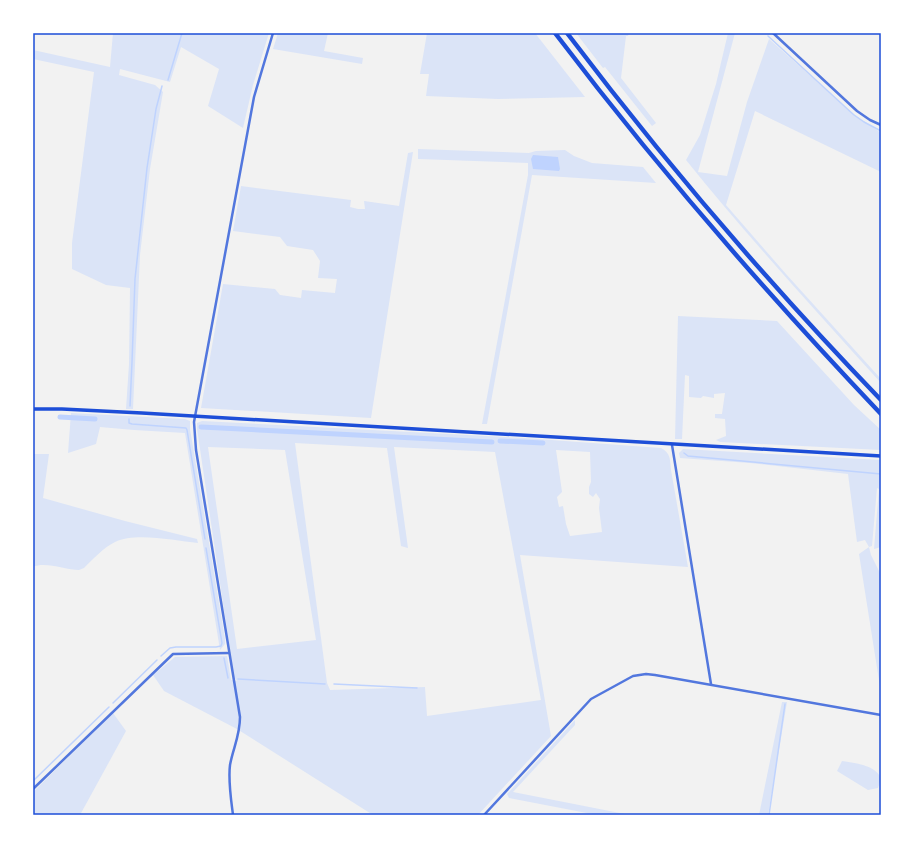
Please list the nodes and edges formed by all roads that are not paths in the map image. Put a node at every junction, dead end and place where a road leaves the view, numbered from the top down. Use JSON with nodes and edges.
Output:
{"nodes":[{"id":1,"x":273,"y":33,"type":"edge"},
{"id":2,"x":555,"y":33,"type":"edge"},
{"id":3,"x":567,"y":33,"type":"edge"},
{"id":4,"x":773,"y":33,"type":"edge"},
{"id":5,"x":881,"y":125,"type":"edge"},
{"id":6,"x":881,"y":400,"type":"edge"},
{"id":7,"x":33,"y":409,"type":"edge"},
{"id":8,"x":881,"y":414,"type":"edge"},
{"id":9,"x":194,"y":416,"type":"junction"},
{"id":10,"x":672,"y":445,"type":"junction"},
{"id":11,"x":881,"y":456,"type":"edge"},
{"id":12,"x":229,"y":653,"type":"junction"},
{"id":13,"x":711,"y":684,"type":"junction"},
{"id":14,"x":881,"y":715,"type":"edge"},
{"id":15,"x":33,"y":789,"type":"edge"},
{"id":16,"x":233,"y":815,"type":"edge"},
{"id":17,"x":484,"y":815,"type":"edge"}],
"edges":[{"from":1,"to":9,"type":"street"},
{"from":2,"to":8,"type":"highway"},
{"from":3,"to":6,"type":"highway"},
{"from":4,"to":5,"type":"street"},
{"from":7,"to":9,"type":"main road"},
{"from":9,"to":10,"type":"main road"},
{"from":9,"to":12,"type":"street"},
{"from":10,"to":11,"type":"main road"},
{"from":10,"to":13,"type":"street"},
{"from":12,"to":15,"type":"street"},
{"from":12,"to":16,"type":"street"},
{"from":13,"to":14,"type":"street"},
{"from":13,"to":17,"type":"street"}]}
